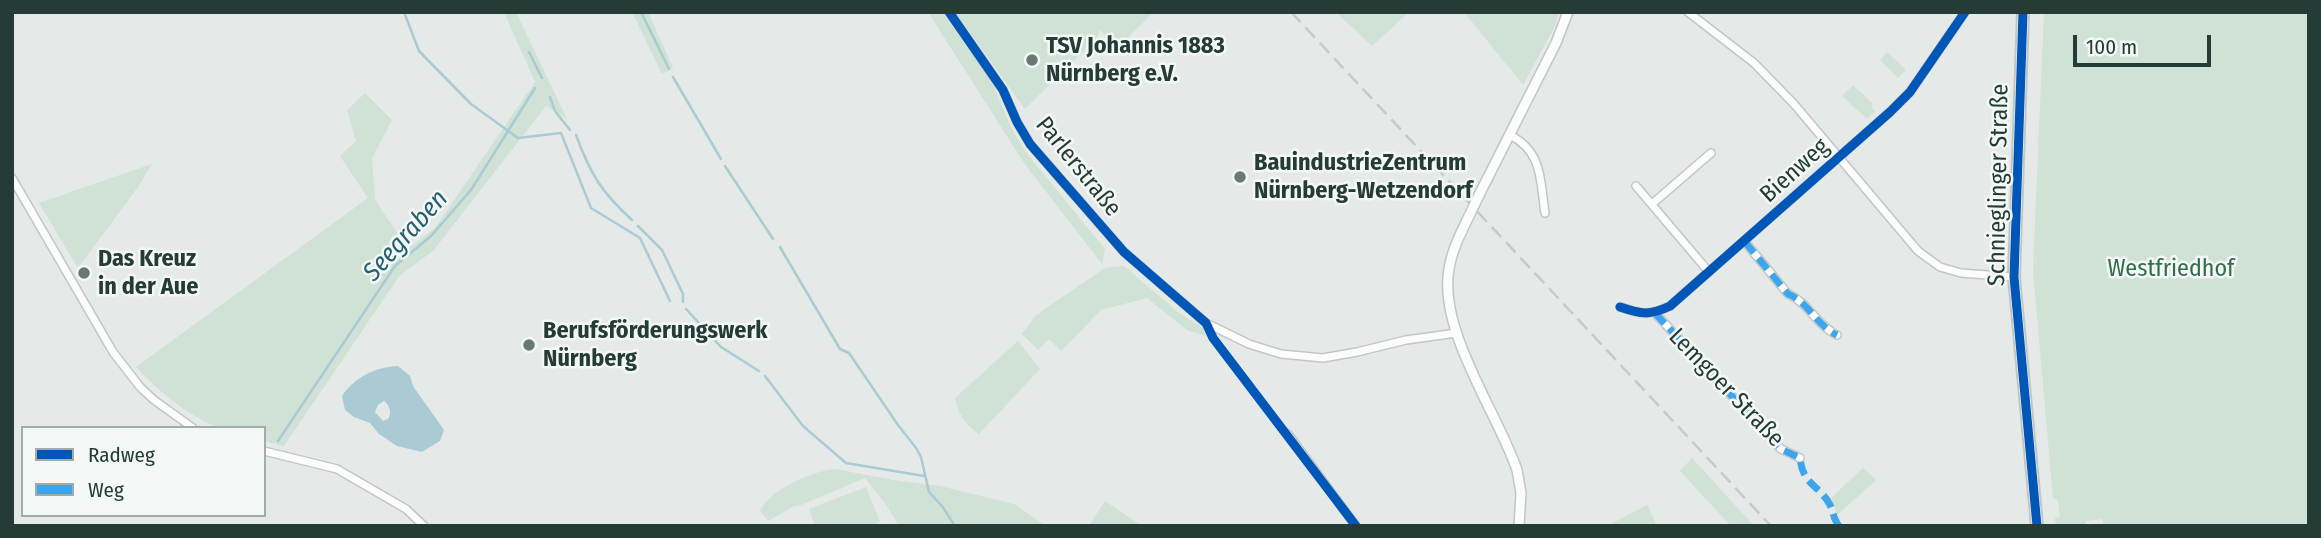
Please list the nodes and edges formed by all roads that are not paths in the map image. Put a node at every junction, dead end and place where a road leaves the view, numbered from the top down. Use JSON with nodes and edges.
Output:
{"nodes":[{"id":1,"x":949,"y":12,"type":"edge"},
{"id":2,"x":1568,"y":12,"type":"edge"},
{"id":3,"x":1688,"y":12,"type":"edge"},
{"id":4,"x":1965,"y":12,"type":"edge"},
{"id":5,"x":2023,"y":12,"type":"edge"},
{"id":6,"x":1510,"y":135,"type":"junction"},
{"id":7,"x":1711,"y":153,"type":"dead end"},
{"id":8,"x":1839,"y":157,"type":"junction"},
{"id":9,"x":12,"y":178,"type":"edge"},
{"id":10,"x":1636,"y":186,"type":"dead end"},
{"id":11,"x":1652,"y":204,"type":"junction"},
{"id":12,"x":1545,"y":213,"type":"dead end"},
{"id":13,"x":1745,"y":242,"type":"junction"},
{"id":14,"x":1709,"y":272,"type":"junction"},
{"id":15,"x":2014,"y":277,"type":"junction"},
{"id":16,"x":1620,"y":307,"type":"dead end"},
{"id":17,"x":1655,"y":313,"type":"junction"},
{"id":18,"x":1457,"y":333,"type":"junction"},
{"id":19,"x":1837,"y":335,"type":"dead end"},
{"id":20,"x":190,"y":426,"type":"edge"},
{"id":21,"x":1288,"y":434,"type":"dead end"},
{"id":22,"x":266,"y":452,"type":"edge"},
{"id":23,"x":1800,"y":458,"type":"dead end"},
{"id":24,"x":424,"y":526,"type":"edge"},
{"id":25,"x":1356,"y":526,"type":"edge"},
{"id":26,"x":1520,"y":526,"type":"edge"},
{"id":27,"x":2037,"y":526,"type":"edge"}],
"edges":[{"from":1,"to":18,"type":"street","name":"Parlerstraße"},
{"from":2,"to":6,"type":"street"},
{"from":3,"to":8,"type":"street"},
{"from":4,"to":8,"type":"street","name":"Bienweg"},
{"from":5,"to":15,"type":"main road","name":"Schnieglinger Straße"},
{"from":6,"to":12,"type":"street"},
{"from":6,"to":18,"type":"street","bridge":true},
{"from":7,"to":11,"type":"street"},
{"from":8,"to":13,"type":"street","name":"Bienweg"},
{"from":8,"to":15,"type":"street"},
{"from":9,"to":20,"type":"street"},
{"from":10,"to":11,"type":"street"},
{"from":11,"to":14,"type":"street"},
{"from":13,"to":14,"type":"street","name":"Bienweg"},
{"from":13,"to":19,"type":"street"},
{"from":14,"to":17,"type":"street","name":"Bienweg"},
{"from":15,"to":27,"type":"main road","name":"Schnieglinger Straße"},
{"from":16,"to":17,"type":"street"},
{"from":17,"to":23,"type":"street","name":"Lemgoer Straße"},
{"from":18,"to":26,"type":"street"},
{"from":21,"to":25,"type":"street"},
{"from":22,"to":24,"type":"street"}]}
